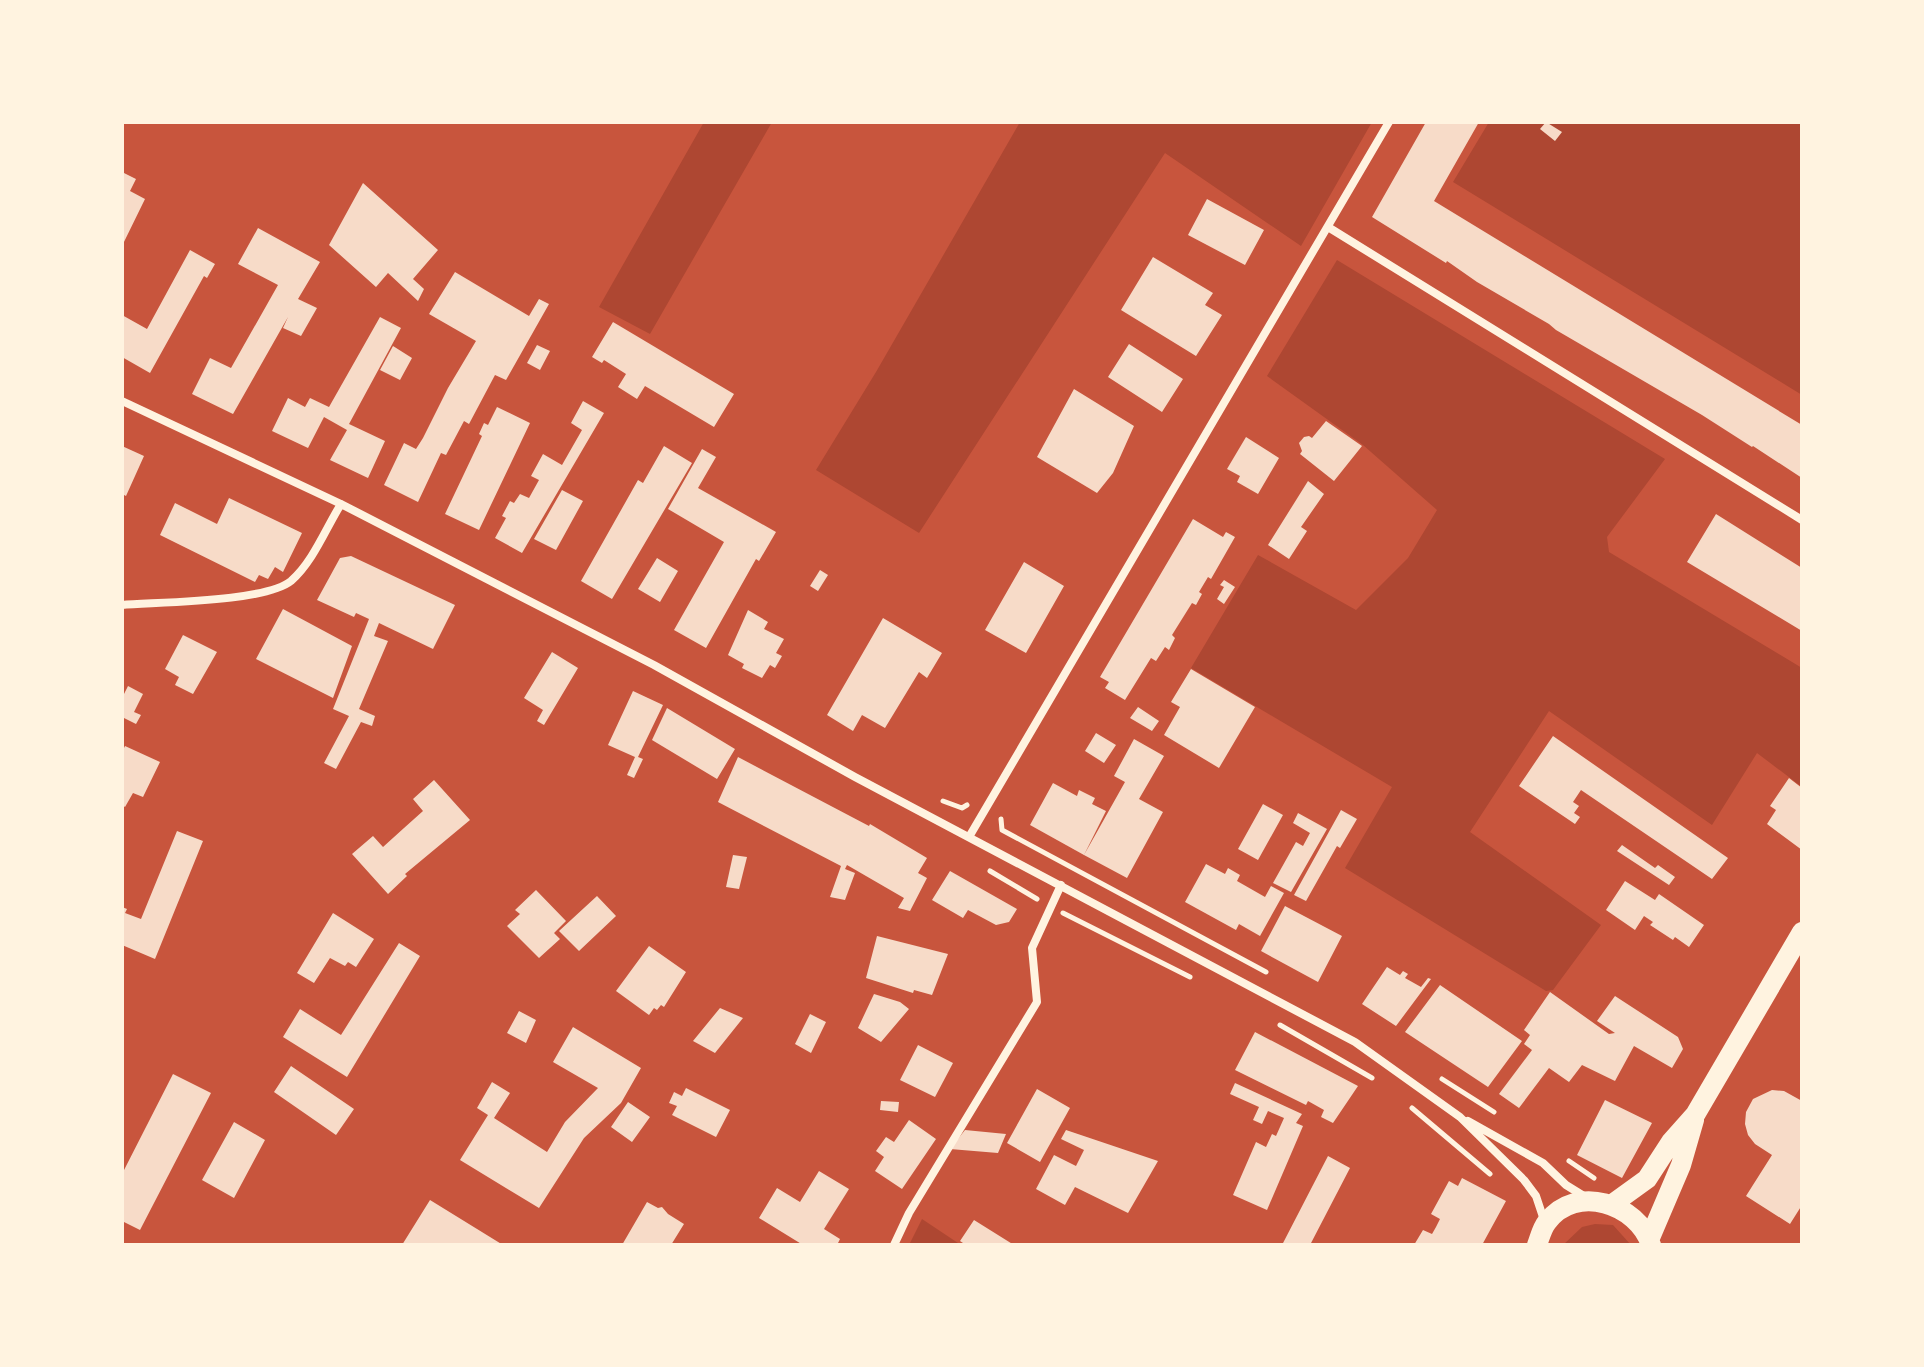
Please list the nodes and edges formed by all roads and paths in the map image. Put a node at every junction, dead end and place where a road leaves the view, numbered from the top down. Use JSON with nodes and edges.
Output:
{"nodes":[{"id":1,"x":1389,"y":122,"type":"edge"},
{"id":2,"x":1328,"y":227,"type":"junction"},
{"id":3,"x":122,"y":401,"type":"edge"},
{"id":4,"x":341,"y":504,"type":"junction"},
{"id":5,"x":1802,"y":520,"type":"edge"},
{"id":6,"x":122,"y":605,"type":"edge"},
{"id":7,"x":969,"y":837,"type":"junction"},
{"id":8,"x":983,"y":867,"type":"dead end"},
{"id":9,"x":1061,"y":885,"type":"junction"},
{"id":10,"x":1051,"y":907,"type":"junction"},
{"id":11,"x":1802,"y":932,"type":"edge"},
{"id":12,"x":1200,"y":982,"type":"dead end"},
{"id":13,"x":1267,"y":1018,"type":"dead end"},
{"id":14,"x":1376,"y":1081,"type":"dead end"},
{"id":15,"x":1404,"y":1102,"type":"dead end"},
{"id":16,"x":1695,"y":1115,"type":"junction"},
{"id":17,"x":1460,"y":1117,"type":"junction"},
{"id":18,"x":1500,"y":1183,"type":"dead end"},
{"id":19,"x":1591,"y":1200,"type":"junction"},
{"id":20,"x":1611,"y":1205,"type":"junction"},
{"id":21,"x":1545,"y":1224,"type":"junction"},
{"id":22,"x":1650,"y":1242,"type":"edge"},
{"id":23,"x":894,"y":1245,"type":"edge"},
{"id":24,"x":1537,"y":1245,"type":"edge"}],
"edges":[{"from":1,"to":2,"type":"street"},
{"from":2,"to":5,"type":"street"},
{"from":2,"to":7,"type":"street"},
{"from":3,"to":4,"type":"street"},
{"from":4,"to":6,"type":"street"},
{"from":4,"to":7,"type":"street"},
{"from":7,"to":9,"type":"street"},
{"from":8,"to":10,"type":"path"},
{"from":9,"to":10,"type":"street"},
{"from":9,"to":17,"type":"street"},
{"from":10,"to":12,"type":"path"},
{"from":10,"to":23,"type":"street"},
{"from":11,"to":16,"type":"main road"},
{"from":13,"to":14,"type":"path"},
{"from":15,"to":18,"type":"path"},
{"from":16,"to":20,"type":"main road"},
{"from":16,"to":22,"type":"main road"},
{"from":17,"to":19,"type":"street"},
{"from":17,"to":21,"type":"street"},
{"from":19,"to":20,"type":"main road"},
{"from":19,"to":21,"type":"main road"},
{"from":20,"to":22,"type":"main road"},
{"from":21,"to":24,"type":"main road"}]}
